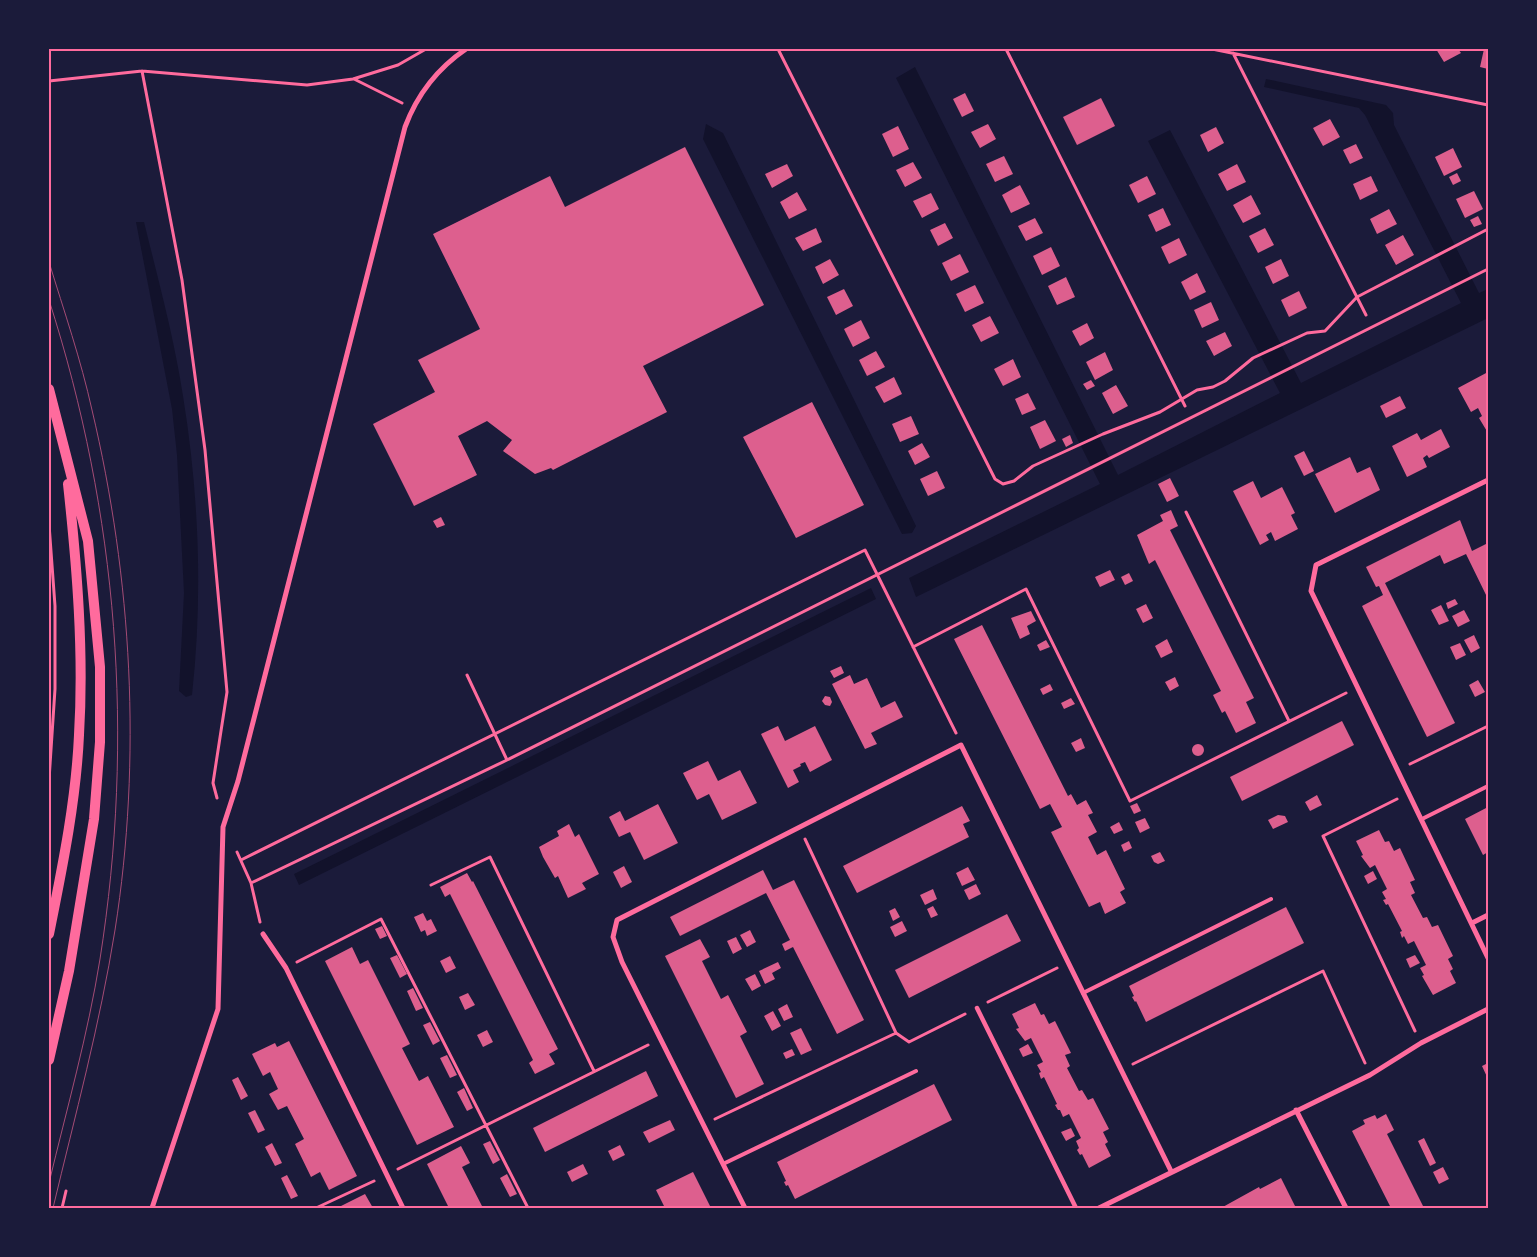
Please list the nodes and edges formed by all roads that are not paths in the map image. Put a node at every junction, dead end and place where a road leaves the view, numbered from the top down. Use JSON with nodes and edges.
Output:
{"nodes":[{"id":1,"x":466,"y":49,"type":"edge"},
{"id":2,"x":49,"y":389,"type":"edge"},
{"id":3,"x":65,"y":448,"type":"junction"},
{"id":4,"x":1488,"y":480,"type":"edge"},
{"id":5,"x":1488,"y":786,"type":"edge"},
{"id":6,"x":1422,"y":819,"type":"junction"},
{"id":7,"x":1271,"y":899,"type":"dead end"},
{"id":8,"x":1488,"y":915,"type":"edge"},
{"id":9,"x":1472,"y":923,"type":"junction"},
{"id":10,"x":49,"y":934,"type":"edge"},
{"id":11,"x":264,"y":934,"type":"road end"},
{"id":12,"x":1488,"y":958,"type":"edge"},
{"id":13,"x":1083,"y":993,"type":"junction"},
{"id":14,"x":977,"y":1008,"type":"road end"},
{"id":15,"x":1488,"y":1009,"type":"edge"},
{"id":16,"x":49,"y":1060,"type":"edge"},
{"id":17,"x":916,"y":1071,"type":"dead end"},
{"id":18,"x":1296,"y":1110,"type":"junction"},
{"id":19,"x":723,"y":1164,"type":"junction"},
{"id":20,"x":1171,"y":1171,"type":"junction"},
{"id":21,"x":152,"y":1208,"type":"edge"},
{"id":22,"x":403,"y":1208,"type":"edge"},
{"id":23,"x":746,"y":1208,"type":"edge"},
{"id":24,"x":1076,"y":1208,"type":"edge"},
{"id":25,"x":1099,"y":1208,"type":"edge"},
{"id":26,"x":1346,"y":1208,"type":"edge"}],
"edges":[{"from":1,"to":21,"type":"street"},
{"from":2,"to":3,"type":"main road"},
{"from":3,"to":10,"type":"main road"},
{"from":3,"to":16,"type":"main road"},
{"from":4,"to":6,"type":"street"},
{"from":5,"to":6,"type":"lane"},
{"from":6,"to":9,"type":"street"},
{"from":7,"to":13,"type":"lane"},
{"from":8,"to":9,"type":"street"},
{"from":9,"to":12,"type":"street"},
{"from":11,"to":22,"type":"street"},
{"from":13,"to":19,"type":"street"},
{"from":13,"to":20,"type":"street"},
{"from":14,"to":24,"type":"street"},
{"from":15,"to":18,"type":"street"},
{"from":17,"to":19,"type":"lane"},
{"from":18,"to":20,"type":"street"},
{"from":18,"to":26,"type":"street"},
{"from":19,"to":23,"type":"street"},
{"from":20,"to":25,"type":"street"}]}
